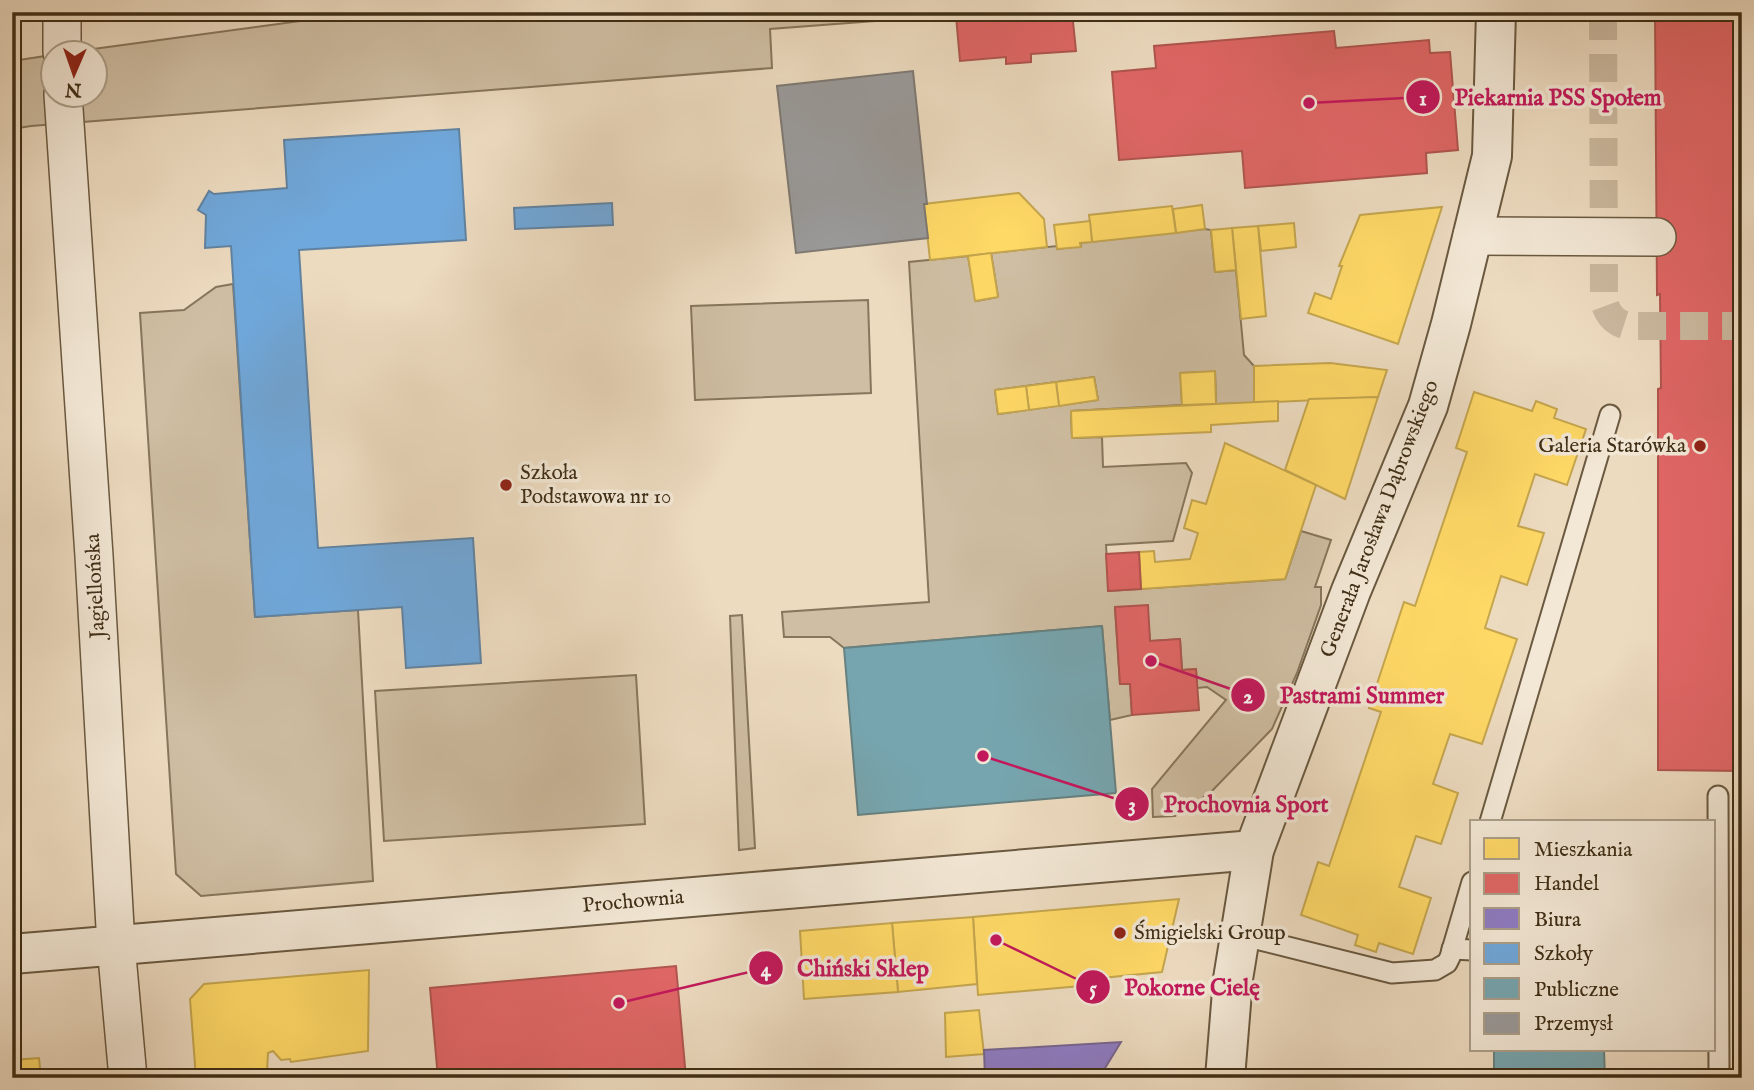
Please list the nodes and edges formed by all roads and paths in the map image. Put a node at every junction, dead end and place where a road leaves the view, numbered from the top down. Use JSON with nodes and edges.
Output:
{"nodes":[{"id":1,"x":62,"y":12,"type":"edge"},
{"id":2,"x":1496,"y":12,"type":"edge"},
{"id":3,"x":62,"y":38,"type":"edge"},
{"id":4,"x":64,"y":108,"type":"edge"},
{"id":5,"x":1472,"y":236,"type":"junction"},
{"id":6,"x":1657,"y":237,"type":"dead end"},
{"id":7,"x":1610,"y":415,"type":"dead end"},
{"id":8,"x":1718,"y":796,"type":"dead end"},
{"id":9,"x":1491,"y":820,"type":"edge"},
{"id":10,"x":1254,"y":850,"type":"junction"},
{"id":11,"x":1470,"y":895,"type":"edge"},
{"id":12,"x":1240,"y":935,"type":"junction"},
{"id":13,"x":116,"y":945,"type":"junction"},
{"id":14,"x":1462,"y":949,"type":"edge"},
{"id":15,"x":12,"y":954,"type":"edge"},
{"id":16,"x":1716,"y":955,"type":"edge"},
{"id":17,"x":128,"y":1078,"type":"edge"},
{"id":18,"x":1225,"y":1078,"type":"edge"},
{"id":19,"x":1719,"y":1078,"type":"edge"}],
"edges":[{"from":1,"to":3,"type":"street"},
{"from":2,"to":5,"type":"street","name":"Generała Jarosława Dąbrowskiego"},
{"from":4,"to":13,"type":"street","name":"Jagiellońska"},
{"from":5,"to":6,"type":"street"},
{"from":5,"to":10,"type":"street","name":"Generała Jarosława Dąbrowskiego"},
{"from":7,"to":9,"type":"lane"},
{"from":8,"to":16,"type":"lane"},
{"from":10,"to":12,"type":"street","name":"Generała Jarosława Dąbrowskiego"},
{"from":10,"to":13,"type":"street","name":"Prochownia"},
{"from":11,"to":14,"type":"lane"},
{"from":12,"to":14,"type":"lane"},
{"from":12,"to":18,"type":"street","name":"Generała Jarosława Dąbrowskiego"},
{"from":13,"to":15,"type":"street","name":"Prochownia"},
{"from":13,"to":17,"type":"street","name":"Jagiellońska"},
{"from":16,"to":19,"type":"lane"}]}
